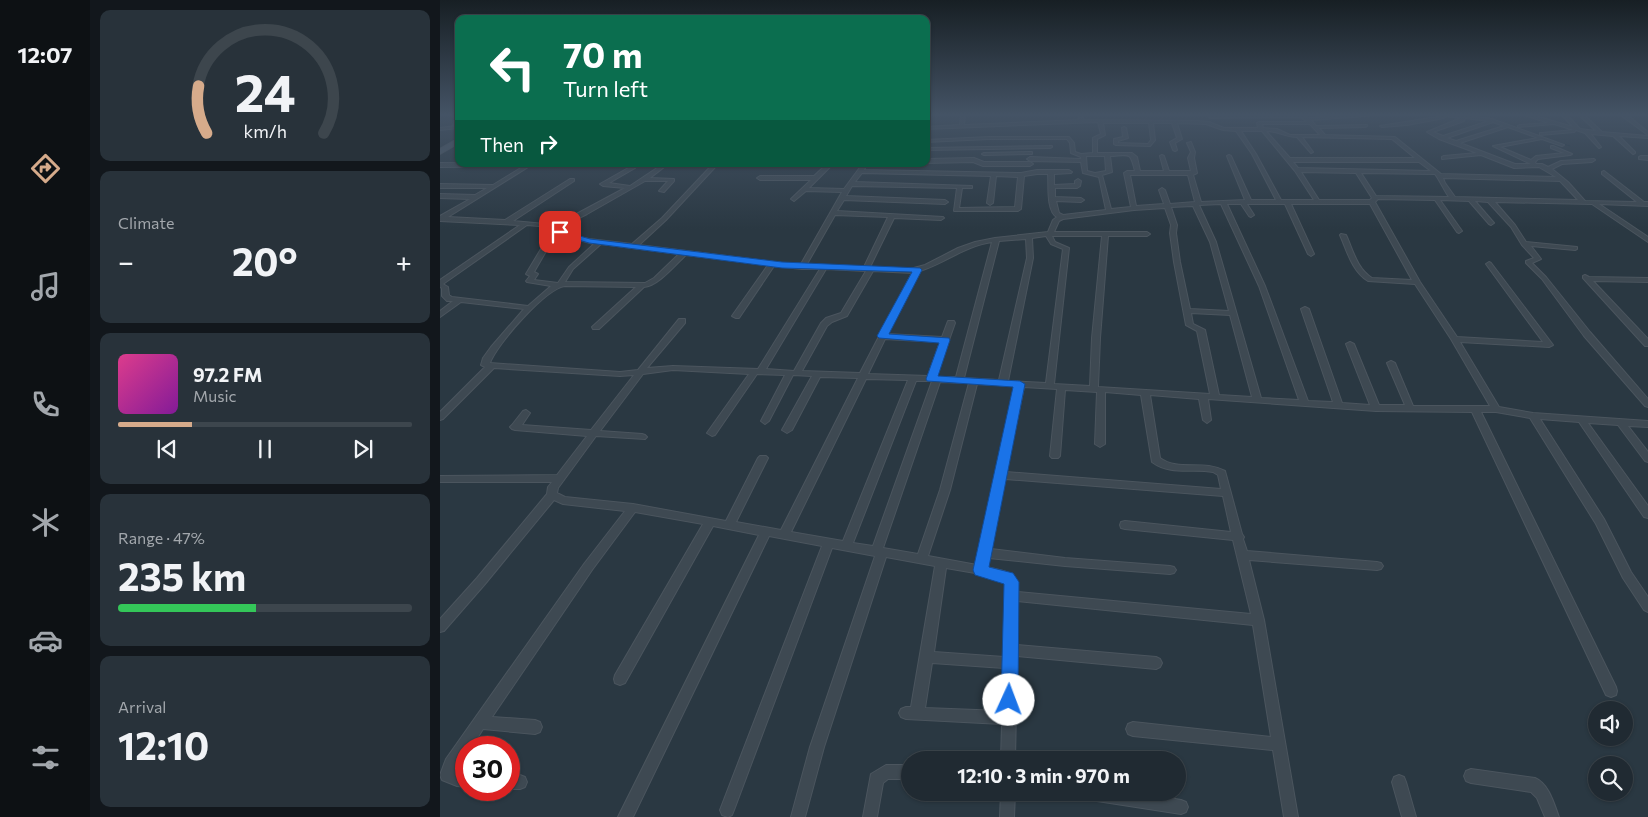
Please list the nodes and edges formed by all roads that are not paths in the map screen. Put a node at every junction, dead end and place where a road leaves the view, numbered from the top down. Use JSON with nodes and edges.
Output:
{"nodes":[{"id":1,"x":1029,"y":152,"type":"edge"},
{"id":2,"x":1073,"y":152,"type":"edge"},
{"id":3,"x":1192,"y":152,"type":"edge"},
{"id":4,"x":1253,"y":152,"type":"edge"},
{"id":5,"x":1281,"y":152,"type":"edge"},
{"id":6,"x":1411,"y":152,"type":"edge"},
{"id":7,"x":1508,"y":152,"type":"edge"},
{"id":8,"x":1566,"y":152,"type":"edge"},
{"id":9,"x":1481,"y":153,"type":"joint"},
{"id":10,"x":984,"y":154,"type":"dead end"},
{"id":11,"x":1096,"y":154,"type":"joint"},
{"id":12,"x":1107,"y":154,"type":"junction"},
{"id":13,"x":1118,"y":154,"type":"joint"},
{"id":14,"x":1162,"y":156,"type":"dead end"},
{"id":15,"x":1230,"y":156,"type":"dead end"},
{"id":16,"x":1083,"y":158,"type":"junction"},
{"id":17,"x":1444,"y":158,"type":"dead end"},
{"id":18,"x":1641,"y":158,"type":"dead end"},
{"id":19,"x":1648,"y":158,"type":"edge"},
{"id":20,"x":1030,"y":159,"type":"junction"},
{"id":21,"x":1288,"y":160,"type":"junction"},
{"id":22,"x":1420,"y":160,"type":"junction"},
{"id":23,"x":1592,"y":160,"type":"dead end"},
{"id":24,"x":930,"y":161,"type":"edge"},
{"id":25,"x":1533,"y":164,"type":"junction"},
{"id":26,"x":440,"y":166,"type":"edge"},
{"id":27,"x":455,"y":166,"type":"edge"},
{"id":28,"x":524,"y":167,"type":"edge"},
{"id":29,"x":661,"y":167,"type":"edge"},
{"id":30,"x":713,"y":167,"type":"edge"},
{"id":31,"x":827,"y":167,"type":"edge"},
{"id":32,"x":863,"y":167,"type":"edge"},
{"id":33,"x":632,"y":168,"type":"dead end"},
{"id":34,"x":1548,"y":169,"type":"junction"},
{"id":35,"x":1297,"y":170,"type":"junction"},
{"id":36,"x":860,"y":171,"type":"junction"},
{"id":37,"x":1050,"y":172,"type":"junction"},
{"id":38,"x":1069,"y":172,"type":"dead end"},
{"id":39,"x":1138,"y":172,"type":"junction"},
{"id":40,"x":1358,"y":172,"type":"junction"},
{"id":41,"x":1167,"y":173,"type":"junction"},
{"id":42,"x":1436,"y":173,"type":"junction"},
{"id":43,"x":1468,"y":173,"type":"dead end"},
{"id":44,"x":1604,"y":173,"type":"dead end"},
{"id":45,"x":994,"y":174,"type":"junction"},
{"id":46,"x":1030,"y":174,"type":"junction"},
{"id":47,"x":1097,"y":174,"type":"junction"},
{"id":48,"x":1190,"y":174,"type":"junction"},
{"id":49,"x":1021,"y":175,"type":"junction"},
{"id":50,"x":760,"y":178,"type":"dead end"},
{"id":51,"x":814,"y":178,"type":"junction"},
{"id":52,"x":643,"y":179,"type":"junction"},
{"id":53,"x":1562,"y":179,"type":"junction"},
{"id":54,"x":572,"y":180,"type":"dead end"},
{"id":55,"x":1078,"y":181,"type":"dead end"},
{"id":56,"x":850,"y":184,"type":"junction"},
{"id":57,"x":440,"y":186,"type":"edge"},
{"id":58,"x":493,"y":186,"type":"junction"},
{"id":59,"x":630,"y":187,"type":"junction"},
{"id":60,"x":960,"y":187,"type":"junction"},
{"id":61,"x":970,"y":187,"type":"dead end"},
{"id":62,"x":1052,"y":187,"type":"junction"},
{"id":63,"x":804,"y":188,"type":"junction"},
{"id":64,"x":1162,"y":190,"type":"dead end"},
{"id":65,"x":662,"y":191,"type":"dead end"},
{"id":66,"x":846,"y":191,"type":"junction"},
{"id":67,"x":440,"y":196,"type":"edge"},
{"id":68,"x":474,"y":197,"type":"junction"},
{"id":69,"x":842,"y":198,"type":"junction"},
{"id":70,"x":1436,"y":198,"type":"junction"},
{"id":71,"x":794,"y":199,"type":"dead end"},
{"id":72,"x":1052,"y":199,"type":"junction"},
{"id":73,"x":1453,"y":199,"type":"junction"},
{"id":74,"x":1081,"y":200,"type":"dead end"},
{"id":75,"x":1279,"y":200,"type":"junction"},
{"id":76,"x":1374,"y":200,"type":"junction"},
{"id":77,"x":1471,"y":200,"type":"junction"},
{"id":78,"x":1490,"y":200,"type":"junction"},
{"id":79,"x":1245,"y":201,"type":"junction"},
{"id":80,"x":1286,"y":201,"type":"junction"},
{"id":81,"x":1317,"y":201,"type":"junction"},
{"id":82,"x":945,"y":202,"type":"dead end"},
{"id":83,"x":1224,"y":202,"type":"junction"},
{"id":84,"x":990,"y":203,"type":"dead end"},
{"id":85,"x":1196,"y":203,"type":"junction"},
{"id":86,"x":1584,"y":204,"type":"junction"},
{"id":87,"x":1595,"y":204,"type":"junction"},
{"id":88,"x":1646,"y":204,"type":"edge"},
{"id":89,"x":1166,"y":205,"type":"junction"},
{"id":90,"x":1134,"y":208,"type":"junction"},
{"id":91,"x":1108,"y":211,"type":"junction"},
{"id":92,"x":832,"y":213,"type":"junction"},
{"id":93,"x":1251,"y":215,"type":"dead end"},
{"id":94,"x":892,"y":216,"type":"junction"},
{"id":95,"x":1062,"y":217,"type":"junction"},
{"id":96,"x":440,"y":218,"type":"edge"},
{"id":97,"x":941,"y":218,"type":"dead end"},
{"id":98,"x":1491,"y":222,"type":"dead end"},
{"id":99,"x":505,"y":223,"type":"junction"},
{"id":100,"x":525,"y":224,"type":"junction"},
{"id":101,"x":559,"y":229,"type":"junction"},
{"id":102,"x":1459,"y":231,"type":"dead end"},
{"id":103,"x":1049,"y":234,"type":"junction"},
{"id":104,"x":1105,"y":234,"type":"junction"},
{"id":105,"x":1147,"y":234,"type":"dead end"},
{"id":106,"x":1343,"y":235,"type":"dead end"},
{"id":107,"x":1029,"y":236,"type":"junction"},
{"id":108,"x":996,"y":240,"type":"junction"},
{"id":109,"x":1648,"y":240,"type":"edge"},
{"id":110,"x":600,"y":242,"type":"junction"},
{"id":111,"x":1525,"y":244,"type":"junction"},
{"id":112,"x":633,"y":246,"type":"junction"},
{"id":113,"x":1575,"y":248,"type":"dead end"},
{"id":114,"x":684,"y":253,"type":"junction"},
{"id":115,"x":1312,"y":254,"type":"dead end"},
{"id":116,"x":772,"y":264,"type":"junction"},
{"id":117,"x":1489,"y":264,"type":"dead end"},
{"id":118,"x":802,"y":267,"type":"junction"},
{"id":119,"x":824,"y":268,"type":"junction"},
{"id":120,"x":869,"y":269,"type":"junction"},
{"id":121,"x":917,"y":270,"type":"junction"},
{"id":122,"x":1586,"y":278,"type":"joint"},
{"id":123,"x":1648,"y":280,"type":"edge"},
{"id":124,"x":1417,"y":282,"type":"junction"},
{"id":125,"x":440,"y":284,"type":"edge"},
{"id":126,"x":559,"y":285,"type":"junction"},
{"id":127,"x":641,"y":286,"type":"junction"},
{"id":128,"x":459,"y":300,"type":"junction"},
{"id":129,"x":530,"y":308,"type":"junction"},
{"id":130,"x":1306,"y":309,"type":"dead end"},
{"id":131,"x":1187,"y":311,"type":"junction"},
{"id":132,"x":1234,"y":313,"type":"junction"},
{"id":133,"x":440,"y":314,"type":"edge"},
{"id":134,"x":736,"y":316,"type":"dead end"},
{"id":135,"x":682,"y":321,"type":"dead end"},
{"id":136,"x":951,"y":323,"type":"dead end"},
{"id":137,"x":596,"y":327,"type":"dead end"},
{"id":138,"x":882,"y":336,"type":"junction"},
{"id":139,"x":1455,"y":339,"type":"junction"},
{"id":140,"x":945,"y":340,"type":"junction"},
{"id":141,"x":1350,"y":344,"type":"dead end"},
{"id":142,"x":1648,"y":344,"type":"edge"},
{"id":143,"x":1391,"y":363,"type":"dead end"},
{"id":144,"x":491,"y":366,"type":"junction"},
{"id":145,"x":640,"y":372,"type":"junction"},
{"id":146,"x":757,"y":372,"type":"junction"},
{"id":147,"x":793,"y":373,"type":"junction"},
{"id":148,"x":817,"y":374,"type":"junction"},
{"id":149,"x":863,"y":376,"type":"junction"},
{"id":150,"x":913,"y":378,"type":"junction"},
{"id":151,"x":934,"y":379,"type":"junction"},
{"id":152,"x":959,"y":380,"type":"junction"},
{"id":153,"x":974,"y":381,"type":"junction"},
{"id":154,"x":1003,"y":383,"type":"junction"},
{"id":155,"x":1020,"y":384,"type":"junction"},
{"id":156,"x":1050,"y":386,"type":"junction"},
{"id":157,"x":1061,"y":387,"type":"junction"},
{"id":158,"x":1098,"y":390,"type":"junction"},
{"id":159,"x":1145,"y":392,"type":"junction"},
{"id":160,"x":1203,"y":397,"type":"junction"},
{"id":161,"x":1215,"y":397,"type":"junction"},
{"id":162,"x":1257,"y":398,"type":"junction"},
{"id":163,"x":1304,"y":402,"type":"junction"},
{"id":164,"x":1648,"y":404,"type":"edge"},
{"id":165,"x":1338,"y":405,"type":"junction"},
{"id":166,"x":1376,"y":408,"type":"junction"},
{"id":167,"x":1410,"y":408,"type":"junction"},
{"id":168,"x":1496,"y":408,"type":"junction"},
{"id":169,"x":1475,"y":409,"type":"junction"},
{"id":170,"x":526,"y":413,"type":"dead end"},
{"id":171,"x":1533,"y":416,"type":"junction"},
{"id":172,"x":440,"y":417,"type":"edge"},
{"id":173,"x":1581,"y":419,"type":"junction"},
{"id":174,"x":1207,"y":420,"type":"dead end"},
{"id":175,"x":765,"y":421,"type":"dead end"},
{"id":176,"x":1621,"y":422,"type":"junction"},
{"id":177,"x":1648,"y":424,"type":"edge"},
{"id":178,"x":787,"y":430,"type":"dead end"},
{"id":179,"x":594,"y":433,"type":"junction"},
{"id":180,"x":712,"y":433,"type":"dead end"},
{"id":181,"x":642,"y":437,"type":"dead end"},
{"id":182,"x":1100,"y":444,"type":"dead end"},
{"id":183,"x":1055,"y":456,"type":"dead end"},
{"id":184,"x":764,"y":458,"type":"dead end"},
{"id":185,"x":1648,"y":459,"type":"edge"},
{"id":186,"x":1002,"y":475,"type":"junction"},
{"id":187,"x":560,"y":478,"type":"junction"},
{"id":188,"x":442,"y":479,"type":"dead end"},
{"id":189,"x":1227,"y":493,"type":"junction"},
{"id":190,"x":552,"y":495,"type":"junction"},
{"id":191,"x":633,"y":508,"type":"junction"},
{"id":192,"x":1648,"y":514,"type":"edge"},
{"id":193,"x":710,"y":522,"type":"junction"},
{"id":194,"x":729,"y":525,"type":"junction"},
{"id":195,"x":1125,"y":525,"type":"dead end"},
{"id":196,"x":766,"y":532,"type":"junction"},
{"id":197,"x":784,"y":535,"type":"junction"},
{"id":198,"x":1239,"y":537,"type":"junction"},
{"id":199,"x":828,"y":543,"type":"junction"},
{"id":200,"x":846,"y":546,"type":"junction"},
{"id":201,"x":879,"y":552,"type":"junction"},
{"id":202,"x":984,"y":553,"type":"junction"},
{"id":203,"x":1243,"y":555,"type":"junction"},
{"id":204,"x":922,"y":560,"type":"junction"},
{"id":205,"x":941,"y":563,"type":"junction"},
{"id":206,"x":1377,"y":566,"type":"dead end"},
{"id":207,"x":981,"y":570,"type":"junction"},
{"id":208,"x":1170,"y":570,"type":"dead end"},
{"id":209,"x":1013,"y":596,"type":"junction"},
{"id":210,"x":1648,"y":607,"type":"edge"},
{"id":211,"x":1258,"y":620,"type":"junction"},
{"id":212,"x":440,"y":627,"type":"edge"},
{"id":213,"x":927,"y":656,"type":"junction"},
{"id":214,"x":1010,"y":656,"type":"junction"},
{"id":215,"x":1156,"y":663,"type":"dead end"},
{"id":216,"x":620,"y":679,"type":"dead end"},
{"id":217,"x":1611,"y":691,"type":"dead end"},
{"id":218,"x":1009,"y":718,"type":"junction"},
{"id":219,"x":480,"y":722,"type":"junction"},
{"id":220,"x":535,"y":727,"type":"dead end"},
{"id":221,"x":1133,"y":729,"type":"dead end"},
{"id":222,"x":470,"y":736,"type":"edge"},
{"id":223,"x":1277,"y":744,"type":"junction"},
{"id":224,"x":1008,"y":751,"type":"edge"},
{"id":225,"x":455,"y":758,"type":"edge"},
{"id":226,"x":901,"y":772,"type":"edge"},
{"id":227,"x":1471,"y":776,"type":"dead end"},
{"id":228,"x":455,"y":779,"type":"edge"},
{"id":229,"x":1399,"y":782,"type":"dead end"},
{"id":230,"x":1008,"y":801,"type":"edge"},
{"id":231,"x":1139,"y":801,"type":"edge"},
{"id":232,"x":1181,"y":808,"type":"dead end"},
{"id":233,"x":727,"y":810,"type":"dead end"},
{"id":234,"x":625,"y":817,"type":"edge"},
{"id":235,"x":798,"y":817,"type":"edge"},
{"id":236,"x":870,"y":817,"type":"edge"},
{"id":237,"x":1007,"y":817,"type":"edge"},
{"id":238,"x":1290,"y":817,"type":"edge"},
{"id":239,"x":1409,"y":817,"type":"edge"},
{"id":240,"x":1552,"y":817,"type":"edge"}],
"edges":[{"from":1,"to":20,"type":"street"},
{"from":2,"to":16,"type":"street"},
{"from":3,"to":48,"type":"street"},
{"from":4,"to":75,"type":"street"},
{"from":5,"to":21,"type":"street"},
{"from":6,"to":22,"type":"street"},
{"from":7,"to":25,"type":"street"},
{"from":8,"to":25,"type":"street"},
{"from":9,"to":17,"type":"street"},
{"from":9,"to":25,"type":"street"},
{"from":10,"to":20,"type":"street"},
{"from":11,"to":12,"type":"street"},
{"from":11,"to":16,"type":"street"},
{"from":12,"to":13,"type":"street"},
{"from":12,"to":47,"type":"street"},
{"from":13,"to":39,"type":"street"},
{"from":14,"to":41,"type":"street"},
{"from":15,"to":79,"type":"street"},
{"from":16,"to":20,"type":"street"},
{"from":16,"to":47,"type":"street"},
{"from":18,"to":19,"type":"street"},
{"from":20,"to":24,"type":"street"},
{"from":20,"to":46,"type":"street"},
{"from":21,"to":22,"type":"street"},
{"from":21,"to":35,"type":"street"},
{"from":22,"to":42,"type":"street"},
{"from":23,"to":34,"type":"street"},
{"from":25,"to":34,"type":"street"},
{"from":26,"to":27,"type":"street"},
{"from":28,"to":58,"type":"street"},
{"from":29,"to":52,"type":"street"},
{"from":30,"to":112,"type":"street"},
{"from":31,"to":51,"type":"street"},
{"from":32,"to":36,"type":"street"},
{"from":33,"to":59,"type":"street"},
{"from":34,"to":53,"type":"street"},
{"from":35,"to":40,"type":"street"},
{"from":35,"to":81,"type":"street"},
{"from":36,"to":45,"type":"street"},
{"from":36,"to":56,"type":"street"},
{"from":37,"to":38,"type":"street"},
{"from":37,"to":46,"type":"street"},
{"from":37,"to":62,"type":"street"},
{"from":39,"to":41,"type":"street"},
{"from":39,"to":90,"type":"street"},
{"from":40,"to":42,"type":"street"},
{"from":40,"to":76,"type":"street"},
{"from":41,"to":48,"type":"street"},
{"from":42,"to":43,"type":"street"},
{"from":42,"to":53,"type":"street"},
{"from":42,"to":73,"type":"street"},
{"from":44,"to":88,"type":"street"},
{"from":45,"to":49,"type":"street"},
{"from":45,"to":84,"type":"street"},
{"from":46,"to":49,"type":"street"},
{"from":47,"to":91,"type":"street"},
{"from":48,"to":85,"type":"street"},
{"from":49,"to":60,"type":"street"},
{"from":50,"to":51,"type":"street"},
{"from":51,"to":63,"type":"street"},
{"from":52,"to":59,"type":"street"},
{"from":52,"to":65,"type":"street"},
{"from":53,"to":86,"type":"street"},
{"from":54,"to":99,"type":"street"},
{"from":55,"to":62,"type":"street"},
{"from":56,"to":60,"type":"street"},
{"from":56,"to":66,"type":"street"},
{"from":57,"to":58,"type":"street"},
{"from":58,"to":68,"type":"street"},
{"from":59,"to":101,"type":"street"},
{"from":60,"to":61,"type":"street"},
{"from":62,"to":72,"type":"street"},
{"from":63,"to":66,"type":"street"},
{"from":63,"to":71,"type":"street"},
{"from":64,"to":89,"type":"street"},
{"from":66,"to":69,"type":"street"},
{"from":67,"to":68,"type":"street"},
{"from":68,"to":96,"type":"street"},
{"from":69,"to":82,"type":"street"},
{"from":69,"to":92,"type":"street"},
{"from":70,"to":73,"type":"street"},
{"from":70,"to":76,"type":"street"},
{"from":70,"to":102,"type":"street"},
{"from":72,"to":74,"type":"street"},
{"from":72,"to":95,"type":"street"},
{"from":73,"to":77,"type":"street"},
{"from":75,"to":79,"type":"street"},
{"from":75,"to":80,"type":"street"},
{"from":76,"to":81,"type":"street"},
{"from":76,"to":124,"type":"street"},
{"from":77,"to":78,"type":"street"},
{"from":77,"to":98,"type":"street"},
{"from":78,"to":86,"type":"street"},
{"from":78,"to":111,"type":"street"},
{"from":79,"to":83,"type":"street"},
{"from":79,"to":93,"type":"street"},
{"from":80,"to":81,"type":"street"},
{"from":80,"to":115,"type":"street"},
{"from":83,"to":85,"type":"street"},
{"from":83,"to":163,"type":"street"},
{"from":85,"to":89,"type":"street"},
{"from":85,"to":132,"type":"street"},
{"from":86,"to":87,"type":"street"},
{"from":87,"to":88,"type":"street"},
{"from":87,"to":109,"type":"street"},
{"from":89,"to":90,"type":"street"},
{"from":89,"to":131,"type":"street"},
{"from":90,"to":91,"type":"street"},
{"from":91,"to":95,"type":"street"},
{"from":92,"to":94,"type":"street"},
{"from":92,"to":118,"type":"street"},
{"from":94,"to":97,"type":"street"},
{"from":94,"to":120,"type":"street"},
{"from":95,"to":103,"type":"street"},
{"from":96,"to":99,"type":"street"},
{"from":99,"to":100,"type":"street"},
{"from":100,"to":101,"type":"street"},
{"from":100,"to":125,"type":"street"},
{"from":101,"to":110,"type":"street"},
{"from":101,"to":126,"type":"street"},
{"from":103,"to":104,"type":"street"},
{"from":103,"to":107,"type":"street"},
{"from":103,"to":156,"type":"street"},
{"from":104,"to":105,"type":"street"},
{"from":104,"to":158,"type":"street"},
{"from":106,"to":124,"type":"street"},
{"from":107,"to":108,"type":"street"},
{"from":107,"to":154,"type":"street"},
{"from":108,"to":121,"type":"street"},
{"from":108,"to":152,"type":"street"},
{"from":110,"to":112,"type":"street"},
{"from":110,"to":126,"type":"street"},
{"from":111,"to":113,"type":"street"},
{"from":111,"to":164,"type":"street"},
{"from":112,"to":114,"type":"street"},
{"from":114,"to":116,"type":"street"},
{"from":114,"to":127,"type":"street"},
{"from":116,"to":118,"type":"street"},
{"from":116,"to":134,"type":"street"},
{"from":117,"to":139,"type":"street"},
{"from":118,"to":119,"type":"street"},
{"from":119,"to":120,"type":"street"},
{"from":119,"to":146,"type":"street"},
{"from":120,"to":121,"type":"street"},
{"from":120,"to":147,"type":"street"},
{"from":121,"to":138,"type":"street"},
{"from":122,"to":123,"type":"street"},
{"from":122,"to":142,"type":"street"},
{"from":124,"to":139,"type":"street"},
{"from":125,"to":128,"type":"street"},
{"from":126,"to":127,"type":"street"},
{"from":126,"to":129,"type":"street"},
{"from":127,"to":137,"type":"street"},
{"from":128,"to":129,"type":"street"},
{"from":128,"to":133,"type":"street"},
{"from":129,"to":144,"type":"street"},
{"from":130,"to":165,"type":"street"},
{"from":131,"to":132,"type":"street"},
{"from":131,"to":161,"type":"street"},
{"from":132,"to":162,"type":"street"},
{"from":135,"to":145,"type":"street"},
{"from":136,"to":140,"type":"street"},
{"from":138,"to":140,"type":"street"},
{"from":138,"to":149,"type":"street"},
{"from":139,"to":168,"type":"street"},
{"from":140,"to":151,"type":"street"},
{"from":141,"to":166,"type":"street"},
{"from":143,"to":167,"type":"street"},
{"from":144,"to":145,"type":"street"},
{"from":144,"to":172,"type":"street"},
{"from":145,"to":146,"type":"street"},
{"from":145,"to":179,"type":"street"},
{"from":146,"to":147,"type":"street"},
{"from":146,"to":180,"type":"street"},
{"from":147,"to":148,"type":"street"},
{"from":147,"to":175,"type":"street"},
{"from":148,"to":149,"type":"street"},
{"from":148,"to":178,"type":"street"},
{"from":149,"to":150,"type":"street"},
{"from":149,"to":197,"type":"street"},
{"from":150,"to":151,"type":"street"},
{"from":150,"to":200,"type":"street"},
{"from":151,"to":152,"type":"street"},
{"from":151,"to":201,"type":"street"},
{"from":152,"to":153,"type":"street"},
{"from":153,"to":154,"type":"street"},
{"from":153,"to":204,"type":"street"},
{"from":154,"to":155,"type":"street"},
{"from":155,"to":156,"type":"street"},
{"from":155,"to":186,"type":"street"},
{"from":156,"to":157,"type":"street"},
{"from":157,"to":158,"type":"street"},
{"from":157,"to":183,"type":"street"},
{"from":158,"to":159,"type":"street"},
{"from":158,"to":182,"type":"street"},
{"from":159,"to":160,"type":"street"},
{"from":159,"to":189,"type":"street"},
{"from":160,"to":161,"type":"street"},
{"from":160,"to":174,"type":"street"},
{"from":161,"to":162,"type":"street"},
{"from":162,"to":163,"type":"street"},
{"from":163,"to":165,"type":"street"},
{"from":165,"to":166,"type":"street"},
{"from":166,"to":167,"type":"street"},
{"from":167,"to":169,"type":"street"},
{"from":168,"to":169,"type":"street"},
{"from":168,"to":171,"type":"street"},
{"from":169,"to":217,"type":"street"},
{"from":170,"to":179,"type":"street"},
{"from":171,"to":173,"type":"street"},
{"from":171,"to":210,"type":"street"},
{"from":173,"to":176,"type":"street"},
{"from":173,"to":192,"type":"street"},
{"from":176,"to":177,"type":"street"},
{"from":176,"to":185,"type":"street"},
{"from":179,"to":181,"type":"street"},
{"from":179,"to":187,"type":"street"},
{"from":184,"to":194,"type":"street"},
{"from":186,"to":189,"type":"street"},
{"from":186,"to":202,"type":"street"},
{"from":187,"to":188,"type":"street"},
{"from":187,"to":190,"type":"street"},
{"from":189,"to":198,"type":"street"},
{"from":190,"to":191,"type":"street"},
{"from":190,"to":212,"type":"street"},
{"from":191,"to":193,"type":"street"},
{"from":191,"to":219,"type":"street"},
{"from":193,"to":194,"type":"street"},
{"from":193,"to":216,"type":"street"},
{"from":194,"to":196,"type":"street"},
{"from":195,"to":198,"type":"street"},
{"from":196,"to":197,"type":"street"},
{"from":196,"to":234,"type":"street"},
{"from":197,"to":199,"type":"street"},
{"from":198,"to":203,"type":"street"},
{"from":199,"to":200,"type":"street"},
{"from":199,"to":233,"type":"street"},
{"from":200,"to":201,"type":"street"},
{"from":201,"to":204,"type":"street"},
{"from":201,"to":235,"type":"street"},
{"from":202,"to":207,"type":"street"},
{"from":202,"to":208,"type":"street"},
{"from":203,"to":206,"type":"street"},
{"from":203,"to":211,"type":"street"},
{"from":204,"to":205,"type":"street"},
{"from":205,"to":207,"type":"street"},
{"from":205,"to":213,"type":"street"},
{"from":207,"to":209,"type":"street"},
{"from":209,"to":211,"type":"street"},
{"from":209,"to":214,"type":"street"},
{"from":211,"to":223,"type":"street"},
{"from":213,"to":214,"type":"street"},
{"from":213,"to":218,"type":"street"},
{"from":214,"to":215,"type":"street"},
{"from":214,"to":218,"type":"street"},
{"from":218,"to":224,"type":"street"},
{"from":219,"to":220,"type":"street"},
{"from":219,"to":222,"type":"street"},
{"from":221,"to":223,"type":"street"},
{"from":223,"to":238,"type":"street"},
{"from":225,"to":228,"type":"street"},
{"from":226,"to":236,"type":"street"},
{"from":227,"to":240,"type":"street"},
{"from":229,"to":239,"type":"street"},
{"from":230,"to":237,"type":"street"},
{"from":231,"to":232,"type":"street"}]}
